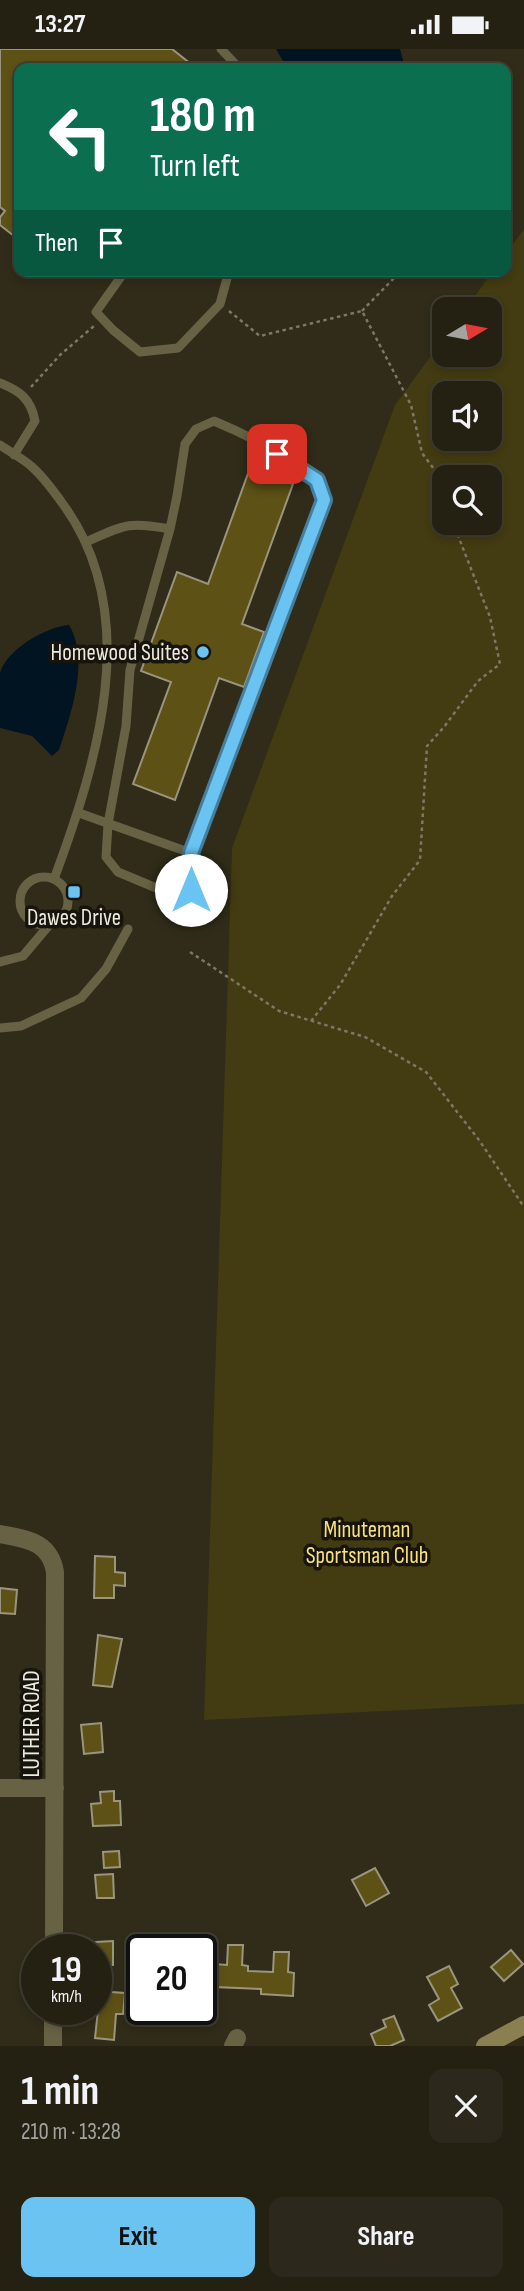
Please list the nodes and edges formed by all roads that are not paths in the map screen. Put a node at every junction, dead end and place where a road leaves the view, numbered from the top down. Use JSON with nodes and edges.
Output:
{"nodes":[{"id":1,"x":221,"y":49,"type":"edge"},
{"id":2,"x":234,"y":63,"type":"edge"},
{"id":3,"x":121,"y":277,"type":"edge"},
{"id":4,"x":227,"y":277,"type":"edge"},
{"id":5,"x":0,"y":383,"type":"edge"},
{"id":6,"x":0,"y":445,"type":"edge"},
{"id":7,"x":14,"y":454,"type":"junction"},
{"id":8,"x":170,"y":529,"type":"junction"},
{"id":9,"x":86,"y":542,"type":"junction"},
{"id":10,"x":79,"y":813,"type":"junction"},
{"id":11,"x":108,"y":824,"type":"junction"},
{"id":12,"x":191,"y":853,"type":"junction"},
{"id":13,"x":54,"y":879,"type":"junction"},
{"id":14,"x":50,"y":924,"type":"junction"},
{"id":15,"x":128,"y":929,"type":"dead end"},
{"id":16,"x":0,"y":962,"type":"edge"},
{"id":17,"x":0,"y":1028,"type":"edge"},
{"id":18,"x":0,"y":1534,"type":"edge"},
{"id":19,"x":0,"y":1788,"type":"edge"},
{"id":20,"x":55,"y":1788,"type":"junction"},
{"id":21,"x":54,"y":1934,"type":"edge"},
{"id":22,"x":53,"y":2025,"type":"edge"},
{"id":23,"x":524,"y":2025,"type":"edge"},
{"id":24,"x":53,"y":2046,"type":"edge"},
{"id":25,"x":485,"y":2046,"type":"edge"}],
"edges":[{"from":1,"to":2,"type":"lane"},
{"from":3,"to":4,"type":"lane"},
{"from":5,"to":7,"type":"lane"},
{"from":6,"to":7,"type":"lane"},
{"from":7,"to":9,"type":"lane"},
{"from":8,"to":9,"type":"lane"},
{"from":8,"to":11,"type":"lane"},
{"from":8,"to":12,"type":"lane"},
{"from":9,"to":10,"type":"lane"},
{"from":10,"to":11,"type":"lane"},
{"from":10,"to":13,"type":"lane"},
{"from":11,"to":12,"type":"lane"},
{"from":11,"to":12,"type":"lane"},
{"from":13,"to":14,"type":"lane"},
{"from":13,"to":14,"type":"lane"},
{"from":14,"to":16,"type":"lane"},
{"from":15,"to":17,"type":"lane"},
{"from":18,"to":20,"type":"street","name":"LUTHER ROAD"},
{"from":19,"to":20,"type":"street"},
{"from":20,"to":21,"type":"street","name":"LUTHER ROAD"},
{"from":22,"to":24,"type":"street"},
{"from":23,"to":25,"type":"main road"}]}
